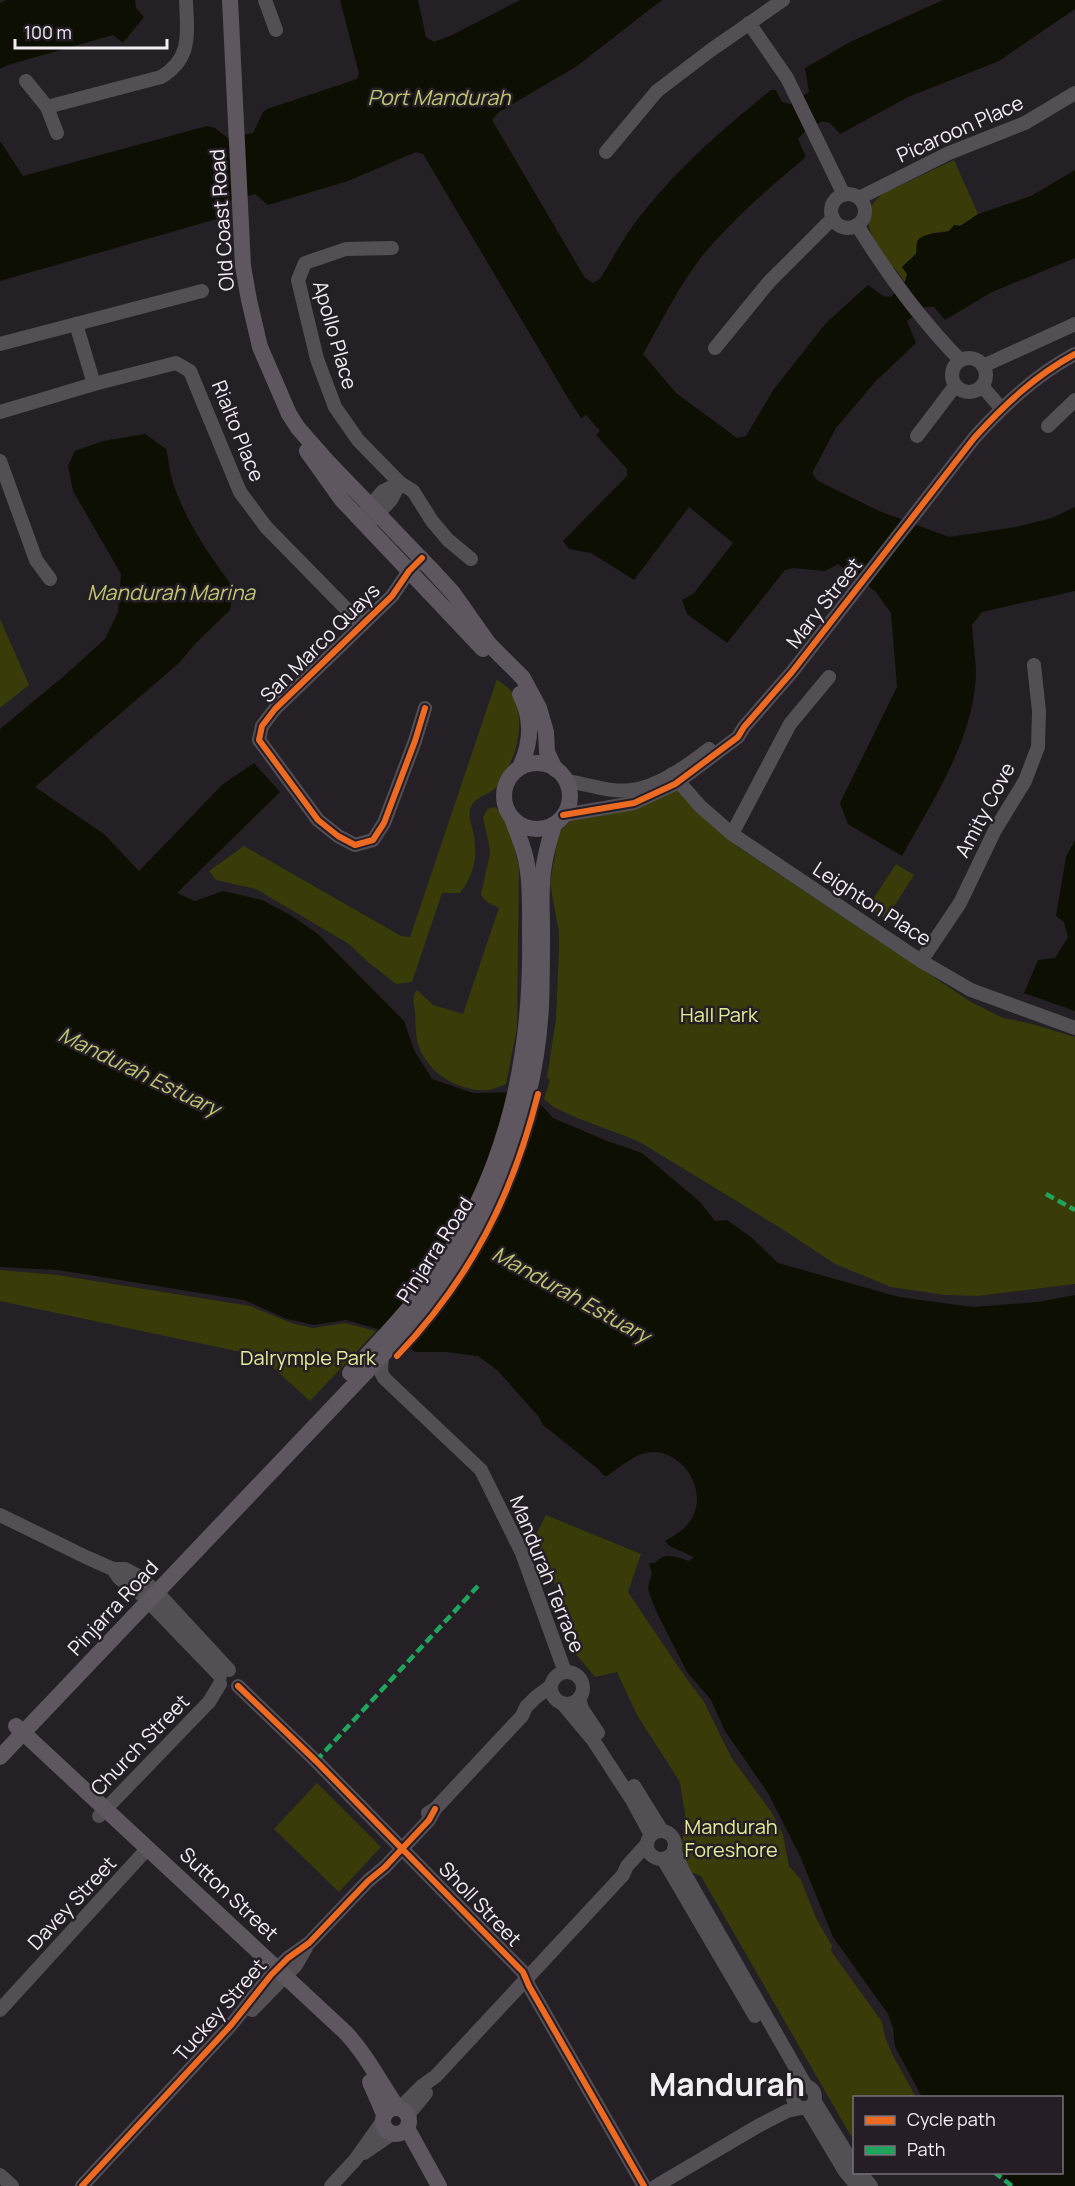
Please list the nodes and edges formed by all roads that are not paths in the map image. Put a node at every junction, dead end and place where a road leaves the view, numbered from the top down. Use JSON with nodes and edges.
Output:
{"nodes":[{"id":1,"x":186,"y":0,"type":"edge"},
{"id":2,"x":230,"y":0,"type":"edge"},
{"id":3,"x":266,"y":0,"type":"edge"},
{"id":4,"x":783,"y":0,"type":"edge"},
{"id":5,"x":749,"y":23,"type":"junction"},
{"id":6,"x":276,"y":30,"type":"dead end"},
{"id":7,"x":26,"y":81,"type":"dead end"},
{"id":8,"x":1075,"y":93,"type":"edge"},
{"id":9,"x":47,"y":107,"type":"junction"},
{"id":10,"x":57,"y":133,"type":"dead end"},
{"id":11,"x":606,"y":152,"type":"dead end"},
{"id":12,"x":844,"y":195,"type":"junction"},
{"id":13,"x":859,"y":198,"type":"junction"},
{"id":14,"x":833,"y":218,"type":"junction"},
{"id":15,"x":857,"y":225,"type":"junction"},
{"id":16,"x":392,"y":248,"type":"dead end"},
{"id":17,"x":202,"y":291,"type":"dead end"},
{"id":18,"x":76,"y":324,"type":"junction"},
{"id":19,"x":1075,"y":324,"type":"edge"},
{"id":20,"x":0,"y":344,"type":"edge"},
{"id":21,"x":715,"y":348,"type":"dead end"},
{"id":22,"x":1075,"y":354,"type":"edge"},
{"id":23,"x":960,"y":360,"type":"junction"},
{"id":24,"x":983,"y":366,"type":"junction"},
{"id":25,"x":94,"y":384,"type":"junction"},
{"id":26,"x":955,"y":386,"type":"junction"},
{"id":27,"x":982,"y":386,"type":"junction"},
{"id":28,"x":1075,"y":400,"type":"edge"},
{"id":29,"x":1001,"y":408,"type":"junction"},
{"id":30,"x":0,"y":412,"type":"edge"},
{"id":31,"x":1048,"y":426,"type":"dead end"},
{"id":32,"x":298,"y":428,"type":"junction"},
{"id":33,"x":917,"y":436,"type":"dead end"},
{"id":34,"x":0,"y":461,"type":"edge"},
{"id":35,"x":400,"y":483,"type":"junction"},
{"id":36,"x":374,"y":510,"type":"junction"},
{"id":37,"x":362,"y":523,"type":"junction"},
{"id":38,"x":471,"y":559,"type":"dead end"},
{"id":39,"x":427,"y":563,"type":"junction"},
{"id":40,"x":414,"y":576,"type":"junction"},
{"id":41,"x":50,"y":579,"type":"dead end"},
{"id":42,"x":362,"y":625,"type":"junction"},
{"id":43,"x":1034,"y":665,"type":"dead end"},
{"id":44,"x":829,"y":677,"type":"dead end"},
{"id":45,"x":425,"y":708,"type":"dead end"},
{"id":46,"x":521,"y":765,"type":"junction"},
{"id":47,"x":561,"y":775,"type":"junction"},
{"id":48,"x":675,"y":778,"type":"junction"},
{"id":49,"x":512,"y":818,"type":"junction"},
{"id":50,"x":558,"y":820,"type":"junction"},
{"id":51,"x":732,"y":834,"type":"junction"},
{"id":52,"x":921,"y":961,"type":"junction"},
{"id":53,"x":1075,"y":1028,"type":"edge"},
{"id":54,"x":525,"y":1077,"type":"junction"},
{"id":55,"x":384,"y":1348,"type":"junction"},
{"id":56,"x":0,"y":1515,"type":"edge"},
{"id":57,"x":149,"y":1593,"type":"junction"},
{"id":58,"x":565,"y":1672,"type":"junction"},
{"id":59,"x":227,"y":1681,"type":"junction"},
{"id":60,"x":556,"y":1696,"type":"junction"},
{"id":61,"x":579,"y":1698,"type":"junction"},
{"id":62,"x":13,"y":1734,"type":"edge"},
{"id":63,"x":0,"y":1757,"type":"edge"},
{"id":64,"x":102,"y":1812,"type":"junction"},
{"id":65,"x":653,"y":1836,"type":"junction"},
{"id":66,"x":400,"y":1846,"type":"junction"},
{"id":67,"x":674,"y":1849,"type":"junction"},
{"id":68,"x":146,"y":1852,"type":"junction"},
{"id":69,"x":659,"y":1858,"type":"junction"},
{"id":70,"x":623,"y":1875,"type":"junction"},
{"id":71,"x":278,"y":1975,"type":"junction"},
{"id":72,"x":526,"y":1979,"type":"junction"},
{"id":73,"x":0,"y":2010,"type":"edge"},
{"id":74,"x":798,"y":2089,"type":"junction"},
{"id":75,"x":807,"y":2106,"type":"junction"},
{"id":76,"x":396,"y":2120,"type":"junction"},
{"id":77,"x":758,"y":2126,"type":"junction"},
{"id":78,"x":853,"y":2163,"type":"edge"},
{"id":79,"x":862,"y":2174,"type":"edge"},
{"id":80,"x":0,"y":2175,"type":"edge"},
{"id":81,"x":12,"y":2186,"type":"edge"},
{"id":82,"x":82,"y":2186,"type":"edge"},
{"id":83,"x":331,"y":2186,"type":"edge"},
{"id":84,"x":427,"y":2186,"type":"edge"},
{"id":85,"x":439,"y":2186,"type":"edge"},
{"id":86,"x":644,"y":2186,"type":"edge"},
{"id":87,"x":656,"y":2186,"type":"edge"},
{"id":88,"x":857,"y":2186,"type":"edge"},
{"id":89,"x":871,"y":2186,"type":"edge"}],
"edges":[{"from":1,"to":9,"type":"street"},
{"from":2,"to":32,"type":"main road","name":"Old Coast Road"},
{"from":3,"to":6,"type":"street"},
{"from":4,"to":5,"type":"street"},
{"from":5,"to":11,"type":"street"},
{"from":5,"to":12,"type":"street"},
{"from":7,"to":9,"type":"street"},
{"from":8,"to":13,"type":"street","name":"Picaroon Place"},
{"from":9,"to":10,"type":"street"},
{"from":12,"to":13,"type":"street"},
{"from":12,"to":14,"type":"street"},
{"from":13,"to":15,"type":"street"},
{"from":14,"to":15,"type":"street"},
{"from":14,"to":21,"type":"street"},
{"from":15,"to":23,"type":"street"},
{"from":16,"to":35,"type":"street","name":"Apollo Place"},
{"from":17,"to":18,"type":"street"},
{"from":18,"to":20,"type":"street"},
{"from":18,"to":25,"type":"street"},
{"from":19,"to":24,"type":"street"},
{"from":22,"to":29,"type":"street","name":"Mary Street"},
{"from":23,"to":24,"type":"street"},
{"from":23,"to":26,"type":"street"},
{"from":24,"to":27,"type":"street"},
{"from":25,"to":30,"type":"street","name":"Rialto Place"},
{"from":25,"to":42,"type":"street","name":"Rialto Place"},
{"from":26,"to":27,"type":"street"},
{"from":26,"to":33,"type":"street"},
{"from":27,"to":29,"type":"street"},
{"from":28,"to":31,"type":"street"},
{"from":29,"to":48,"type":"street","name":"Mary Street"},
{"from":32,"to":36,"type":"main road","name":"Old Coast Road"},
{"from":32,"to":37,"type":"main road","name":"Old Coast Road"},
{"from":34,"to":41,"type":"street"},
{"from":35,"to":36,"type":"street"},
{"from":35,"to":38,"type":"street","name":"Apollo Place"},
{"from":36,"to":37,"type":"street"},
{"from":36,"to":39,"type":"main road","name":"Old Coast Road"},
{"from":37,"to":40,"type":"main road","name":"Old Coast Road"},
{"from":39,"to":40,"type":"street","name":"San Marco Quays"},
{"from":39,"to":47,"type":"main road","name":"Old Coast Road"},
{"from":40,"to":42,"type":"street","name":"San Marco Quays"},
{"from":40,"to":46,"type":"main road","name":"Old Coast Road"},
{"from":42,"to":45,"type":"street","name":"San Marco Quays"},
{"from":43,"to":52,"type":"street","name":"Amity Cove"},
{"from":44,"to":51,"type":"street"},
{"from":46,"to":47,"type":"main road"},
{"from":46,"to":49,"type":"main road"},
{"from":47,"to":48,"type":"street","name":"Mary Street"},
{"from":47,"to":50,"type":"main road"},
{"from":48,"to":50,"type":"street","name":"Mary Street"},
{"from":48,"to":51,"type":"street","name":"Leighton Place"},
{"from":49,"to":50,"type":"main road"},
{"from":49,"to":54,"type":"main road","name":"Pinjarra Road"},
{"from":50,"to":54,"type":"main road","name":"Pinjarra Road"},
{"from":51,"to":52,"type":"street","name":"Leighton Place"},
{"from":52,"to":53,"type":"street","name":"Leighton Place"},
{"from":54,"to":55,"type":"main road","name":"Pinjarra Road"},
{"from":55,"to":57,"type":"main road","name":"Pinjarra Road"},
{"from":55,"to":58,"type":"street","name":"Mandurah Terrace"},
{"from":56,"to":57,"type":"street","name":"Sholl Street"},
{"from":57,"to":59,"type":"street","name":"Sholl Street"},
{"from":57,"to":62,"type":"main road","name":"Pinjarra Road"},
{"from":58,"to":60,"type":"street"},
{"from":58,"to":61,"type":"street"},
{"from":59,"to":64,"type":"street","name":"Church Street"},
{"from":59,"to":66,"type":"street","name":"Sholl Street"},
{"from":60,"to":61,"type":"street"},
{"from":60,"to":65,"type":"street"},
{"from":60,"to":66,"type":"street","name":"Tuckey Street"},
{"from":61,"to":65,"type":"street"},
{"from":62,"to":63,"type":"main road","name":"Pinjarra Road"},
{"from":62,"to":64,"type":"main road","name":"Sutton Street"},
{"from":64,"to":68,"type":"main road","name":"Sutton Street"},
{"from":65,"to":67,"type":"street"},
{"from":65,"to":69,"type":"street"},
{"from":65,"to":70,"type":"street"},
{"from":66,"to":71,"type":"street","name":"Tuckey Street"},
{"from":66,"to":72,"type":"street","name":"Sholl Street"},
{"from":67,"to":69,"type":"street"},
{"from":67,"to":74,"type":"street"},
{"from":68,"to":71,"type":"main road","name":"Sutton Street"},
{"from":68,"to":73,"type":"street","name":"Davey Street"},
{"from":69,"to":70,"type":"street"},
{"from":69,"to":74,"type":"street"},
{"from":70,"to":72,"type":"street"},
{"from":71,"to":76,"type":"main road","name":"Sutton Street"},
{"from":71,"to":82,"type":"street","name":"Tuckey Street"},
{"from":72,"to":76,"type":"street"},
{"from":72,"to":86,"type":"street","name":"Sholl Street"},
{"from":74,"to":75,"type":"street"},
{"from":74,"to":75,"type":"street"},
{"from":74,"to":77,"type":"street"},
{"from":75,"to":77,"type":"street"},
{"from":75,"to":78,"type":"street"},
{"from":75,"to":88,"type":"street"},
{"from":76,"to":83,"type":"street"},
{"from":76,"to":84,"type":"main road","name":"Sutton Street"},
{"from":76,"to":85,"type":"main road","name":"Sutton Street"},
{"from":77,"to":87,"type":"street"},
{"from":79,"to":89,"type":"street"},
{"from":80,"to":81,"type":"street"}]}
